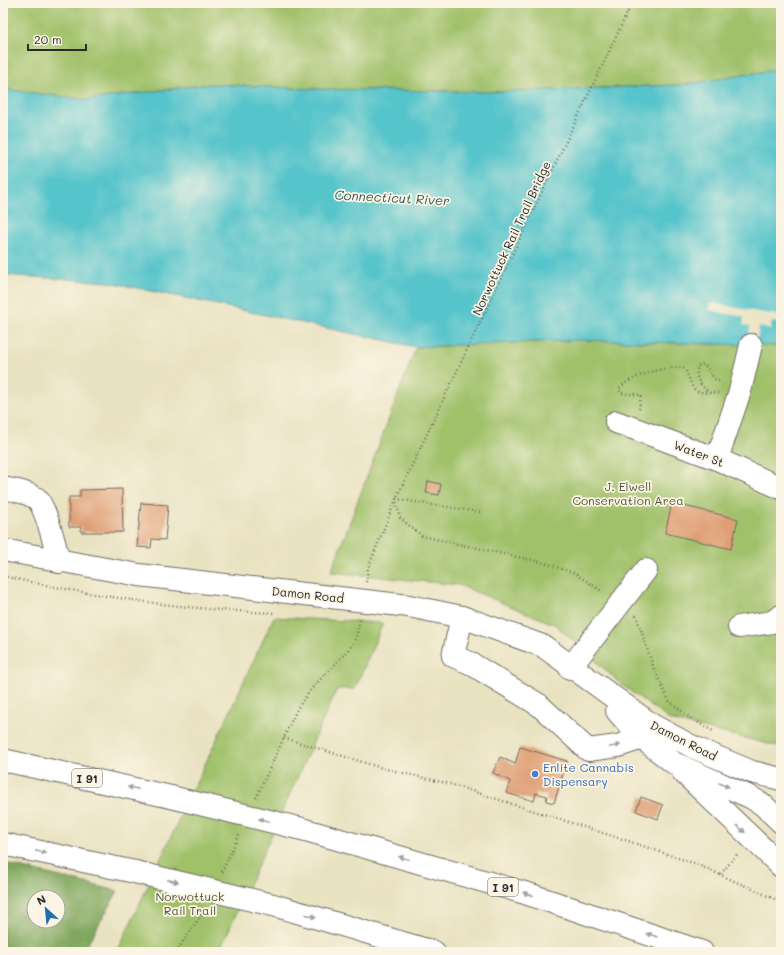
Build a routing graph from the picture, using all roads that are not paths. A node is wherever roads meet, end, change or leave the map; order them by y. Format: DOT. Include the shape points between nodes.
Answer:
graph roads {
  1 [pos="751,345"];
  2 [pos="616,422"];
  3 [pos="717,459"];
  4 [pos="3,488"];
  5 [pos="781,488"];
  6 [pos="3,550"];
  7 [pos="60,562"];
  8 [pos="646,570"];
  9 [pos="462,617"];
  10 [pos="776,619"];
  11 [pos="739,627"];
  12 [pos="570,668"];
  13 [pos="595,686"];
  14 [pos="642,738"];
  15 [pos="3,760"];
  16 [pos="674,763"];
  17 [pos="781,779"];
  18 [pos="781,822"];
  19 [pos="3,844"];
  20 [pos="781,866"];
  21 [pos="434,952"];
  22 [pos="702,952"];
  1 -- 3 [label="main road" via="739,394"];
  2 -- 3 [label="main road, Water St"];
  3 -- 5 [label="main road, Water St"];
  4 -- 7 [label="main road" via="19,491 37,499 46,517"];
  6 -- 7 [label="main road, Damon Road"];
  7 -- 9 [label="main road, Damon Road" via="171,580 409,606"];
  8 -- 12 [label="main road"];
  9 -- 12 [label="main road, Damon Road" via="543,646"];
  9 -- 14 [label="main road, one-way" via="453,656 470,663 539,705 588,750 618,746"];
  10 -- 11 [label="main road"];
  12 -- 13 [label="main road, Damon Road"];
  13 -- 14 [label="main road, Damon Road"];
  13 -- 17 [label="main road, Damon Road" via="652,725 692,747 752,772"];
  14 -- 16 [label="main road, Damon Road"];
  22 -- 15 [label="main road, I 91, one-way, bridge" via="525,893 302,829"];
  16 -- 18 [label="main road, Damon Road, one-way" via="750,797 762,804"];
  16 -- 20 [label="main road, Damon Road, one-way"];
  19 -- 21 [label="main road, one-way, bridge" via="273,905"];
}
